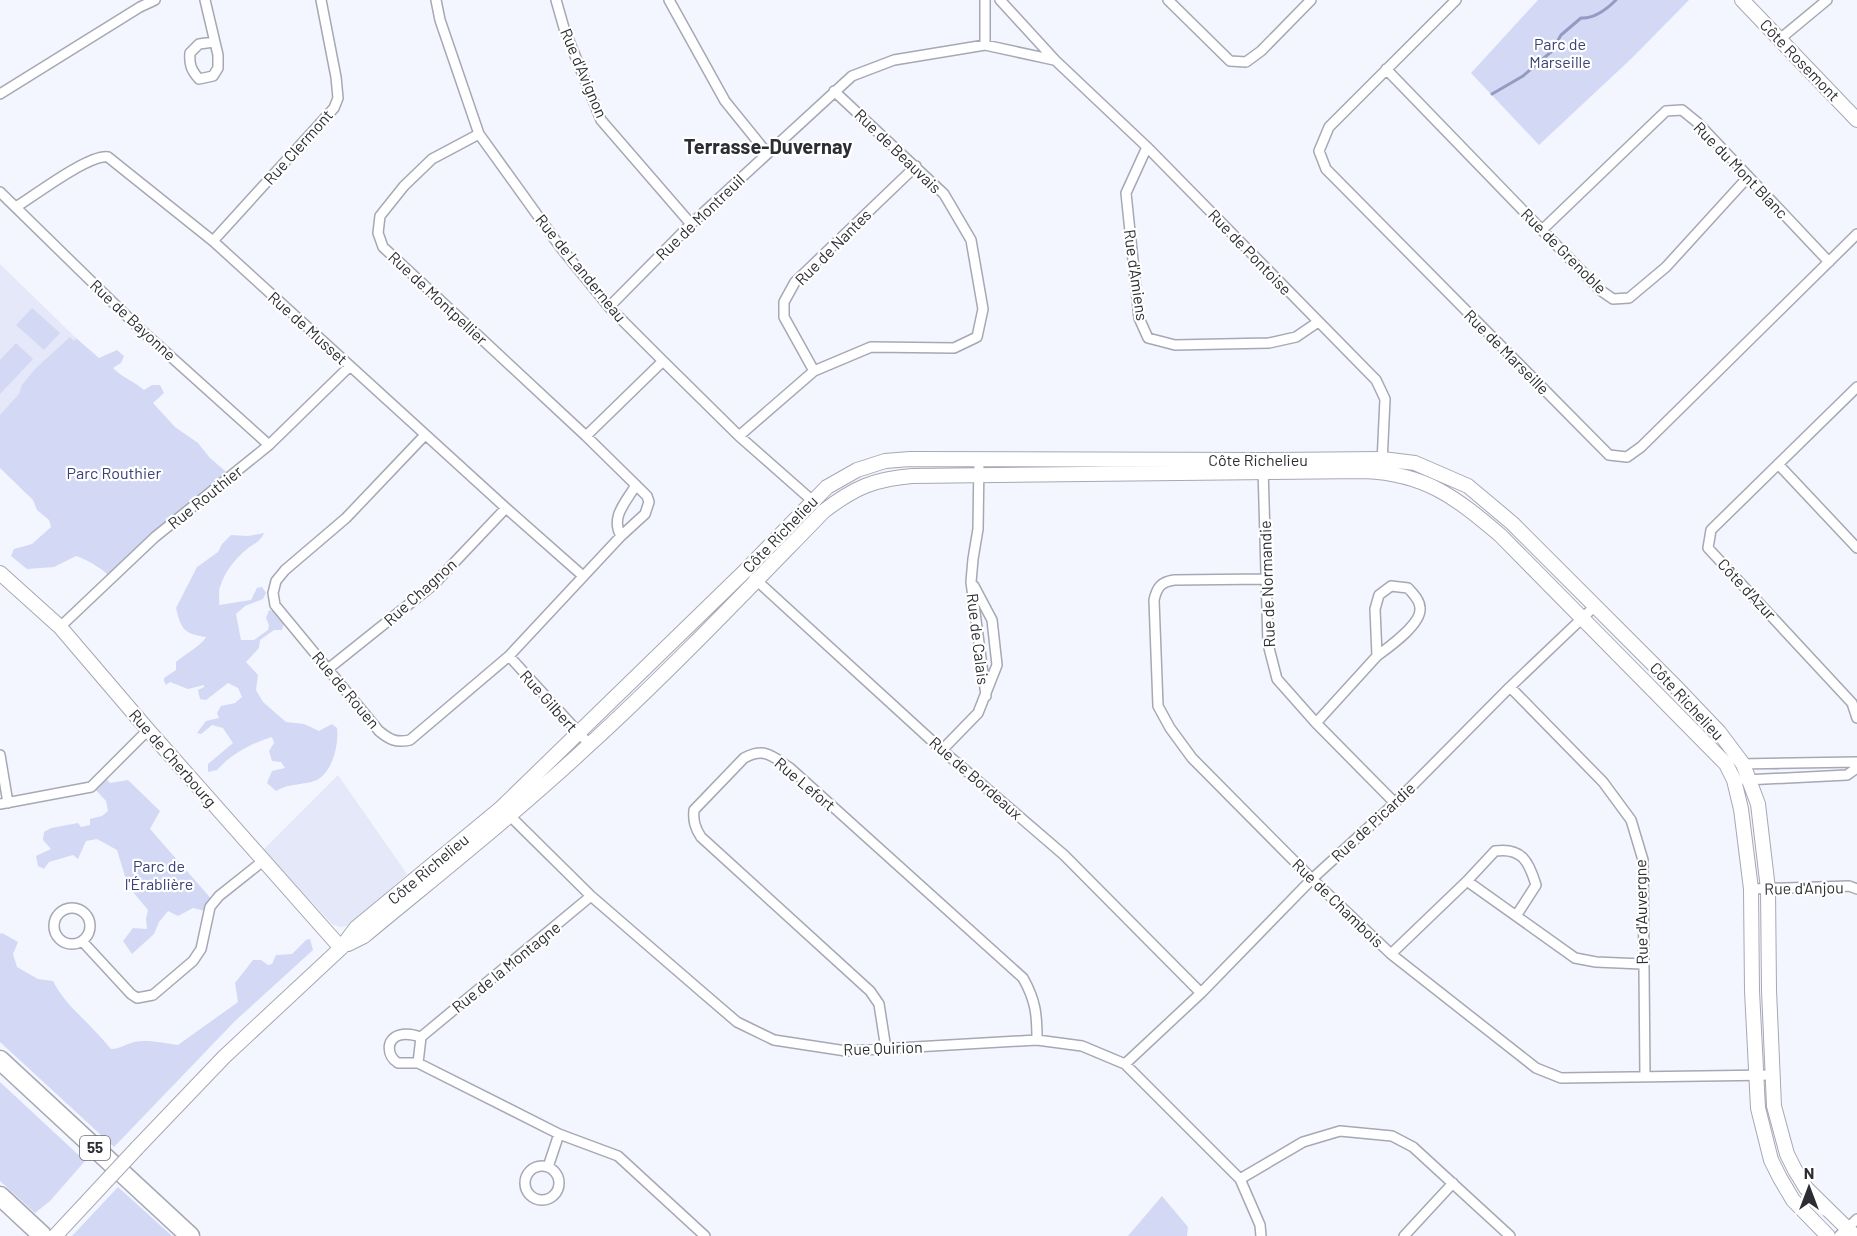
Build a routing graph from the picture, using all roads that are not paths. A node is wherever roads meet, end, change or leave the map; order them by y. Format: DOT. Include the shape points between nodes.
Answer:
graph roads {
  1 [pos="155,0"];
  2 [pos="206,0"];
  3 [pos="321,0"];
  4 [pos="436,0"];
  5 [pos="556,0"];
  6 [pos="669,0"];
  7 [pos="985,0"];
  8 [pos="1000,0"];
  9 [pos="1168,0"];
  10 [pos="1311,0"];
  11 [pos="1456,0"];
  12 [pos="1742,0"];
  13 [pos="1827,0"];
  14 [pos="1780,39"];
  15 [pos="214,42"];
  16 [pos="985,45"];
  17 [pos="1055,60"];
  18 [pos="1386,69"];
  19 [pos="834,91"];
  20 [pos="0,94"];
  21 [pos="1857,120"];
  22 [pos="479,134"];
  23 [pos="1147,147"];
  24 [pos="767,153"];
  25 [pos="916,166"];
  26 [pos="1748,177"];
  27 [pos="0,192"];
  28 [pos="16,207"];
  29 [pos="691,224"];
  30 [pos="1542,230"];
  31 [pos="1857,234"];
  32 [pos="213,241"];
  33 [pos="1829,262"];
  34 [pos="609,307"];
  35 [pos="1318,322"];
  36 [pos="663,362"];
  37 [pos="350,366"];
  38 [pos="814,371"];
  39 [pos="1857,387"];
  40 [pos="425,435"];
  41 [pos="586,436"];
  42 [pos="739,436"];
  43 [pos="269,445"];
  44 [pos="979,460"];
  45 [pos="1778,464"];
  46 [pos="1382,465"];
  47 [pos="1263,466"];
  48 [pos="978,476"];
  49 [pos="636,485"];
  50 [pos="812,500"];
  51 [pos="506,508"];
  52 [pos="824,511"];
  53 [pos="621,536"];
  54 [pos="1856,545"];
  55 [pos="746,570"];
  56 [pos="0,573"];
  57 [pos="583,576"];
  58 [pos="1265,579"];
  59 [pos="757,580"];
  60 [pos="971,582"];
  61 [pos="1595,606"];
  62 [pos="1583,618"];
  63 [pos="60,627"];
  64 [pos="509,656"];
  65 [pos="1377,656"];
  66 [pos="328,669"];
  67 [pos="1510,687"];
  68 [pos="986,696"];
  69 [pos="1857,718"];
  70 [pos="1316,723"];
  71 [pos="148,730"];
  72 [pos="577,733"];
  73 [pos="590,745"];
  74 [pos="942,750"];
  75 [pos="0,755"];
  76 [pos="1857,762"];
  77 [pos="1726,764"];
  78 [pos="1743,764"];
  79 [pos="1857,768"];
  80 [pos="1750,779"];
  81 [pos="1734,780"];
  82 [pos="4,803"];
  83 [pos="1395,803"];
  84 [pos="505,812"];
  85 [pos="263,861"];
  86 [pos="1312,879"];
  87 [pos="1467,882"];
  88 [pos="1751,889"];
  89 [pos="1768,889"];
  90 [pos="1857,889"];
  91 [pos="591,896"];
  92 [pos="1516,916"];
  93 [pos="82,942"];
  94 [pos="341,948"];
  95 [pos="1391,954"];
  96 [pos="1642,964"];
  97 [pos="1201,993"];
  98 [pos="421,1037"];
  99 [pos="1037,1040"];
  100 [pos="886,1049"];
  101 [pos="0,1060"];
  102 [pos="418,1063"];
  103 [pos="1125,1064"];
  104 [pos="1756,1074"];
  105 [pos="1773,1075"];
  106 [pos="1645,1077"];
  107 [pos="559,1134"];
  108 [pos="548,1167"];
  109 [pos="1240,1179"];
  110 [pos="1452,1183"];
  111 [pos="0,1196"];
  112 [pos="1850,1230"];
  113 [pos="43,1236"];
  114 [pos="55,1236"];
  115 [pos="190,1236"];
  116 [pos="705,1236"];
  117 [pos="1261,1236"];
  118 [pos="1404,1236"];
  119 [pos="1510,1236"];
  120 [pos="1828,1236"];
  1 -- 20 [label="street"];
  2 -- 15 [label="street"];
  3 -- 32 [label="street, Rue Clermont" via="336,77 338,98 334,108"];
  4 -- 22 [label="street, Rue de Landerneau"];
  5 -- 29 [label="street, Rue d'Avignon" via="601,120"];
  6 -- 24 [label="street" via="725,101"];
  7 -- 16 [label="street"];
  8 -- 17 [label="street, Rue de Pontoise"];
  9 -- 10 [label="street" via="1230,61 1246,62"];
  11 -- 18 [label="street, Rue de Marseille"];
  12 -- 14 [label="street, Côte Rosemont"];
  13 -- 14 [label="street"];
  14 -- 21 [label="street, Côte Rosemont"];
  16 -- 17 [label="street"];
  16 -- 19 [label="street, Rue de Montreuil" via="894,60 852,76"];
  17 -- 23 [label="street, Rue de Pontoise"];
  18 -- 30 [label="street, Rue de Grenoble"];
  18 -- 33 [label="street, Rue de Marseille" via="1329,127 1319,151 1326,169 1609,455 1627,457 1641,447"];
  19 -- 24 [label="street, Rue de Montreuil"];
  19 -- 25 [label="street, Rue de Beauvais"];
  22 -- 34 [label="street, Rue de Landerneau"];
  22 -- 41 [label="street, Rue de Montpellier" via="432,159 404,186 380,216 378,233 383,247"];
  23 -- 35 [label="street, Rue de Pontoise"];
  23 -- 35 [label="street, Rue d'Amiens" via="1126,193 1139,318 1148,338 1175,345 1269,343 1296,337"];
  24 -- 29 [label="street, Rue de Montreuil"];
  25 -- 38 [label="street, Rue de Nantes" via="795,282 784,302 784,317"];
  25 -- 38 [label="street, Rue de Beauvais" via="944,194 971,240 982,309 977,337 954,348 871,347"];
  26 -- 30 [label="street, Rue du Mont Blanc" via="1682,110 1666,111"];
  26 -- 30 [label="street, Rue de Grenoble" via="1666,267 1629,298 1612,298 1600,290"];
  26 -- 33 [label="street, Rue du Mont Blanc"];
  27 -- 28 [label="street, Rue de Bayonne"];
  28 -- 32 [label="street, Rue de Musset" via="86,163 108,157"];
  28 -- 43 [label="street, Rue de Bayonne" via="140,328"];
  29 -- 34 [label="street, Rue de Montreuil"];
  31 -- 33 [label="street, Rue de Marseille"];
  32 -- 37 [label="street, Rue de Musset"];
  34 -- 36 [label="street, Rue de Landerneau"];
  35 -- 46 [label="street, Rue de Pontoise" via="1376,380 1385,399"];
  36 -- 41 [label="street"];
  36 -- 42 [label="street, Rue de Landerneau"];
  37 -- 40 [label="street, Rue de Musset"];
  37 -- 43 [label="street, Rue Routhier"];
  38 -- 42 [label="street, Rue de Beauvais"];
  39 -- 45 [label="street, Côte d'Azur"];
  40 -- 51 [label="street, Rue de Musset"];
  40 -- 66 [label="street, Rue de Rouen" via="346,518 276,581 275,605"];
  41 -- 49 [label="street, Rue de Montpellier"];
  42 -- 50 [label="street, Rue de Landerneau"];
  43 -- 63 [label="street, Rue Routhier" via="155,537"];
  44 -- 47 [label="street, Côte Richelieu"];
  44 -- 48 [label="street, Rue de Calais"];
  44 -- 50 [label="street, Côte Richelieu" via="885,461 857,470"];
  45 -- 54 [label="street"];
  45 -- 69 [label="street, Côte d'Azur" via="1711,530 1708,548 1852,703"];
  46 -- 47 [label="street, Côte Richelieu"];
  46 -- 61 [label="street, Côte Richelieu" via="1414,463 1468,486 1512,523"];
  46 -- 62 [label="street, Côte Richelieu" via="1459,501 1500,535"];
  47 -- 48 [label="street, Côte Richelieu"];
  47 -- 58 [label="street, Rue de Normandie"];
  48 -- 52 [label="street, Côte Richelieu" via="888,478 846,494"];
  48 -- 60 [label="street, Rue de Calais" via="978,529"];
  49 -- 53 [label="street" via="616,520"];
  49 -- 53 [label="street, Rue de Rouen" via="647,496 648,508"];
  50 -- 52 [label="street, Rue de Landerneau"];
  50 -- 55 [label="street, Côte Richelieu"];
  51 -- 57 [label="street, Rue de Musset"];
  51 -- 66 [label="street, Rue Chagnon" via="433,585"];
  52 -- 59 [label="street, Côte Richelieu"];
  53 -- 57 [label="street, Rue de Rouen"];
  55 -- 59 [label="street, Rue de Bordeaux"];
  55 -- 72 [label="street, Côte Richelieu"];
  56 -- 63 [label="street, Rue de Cherbourg"];
  57 -- 64 [label="street, Rue de Rouen"];
  58 -- 70 [label="street, Rue de Normandie" via="1268,644 1277,679"];
  58 -- 86 [label="street, Rue de Chambois" via="1174,580 1156,589 1158,706 1192,758"];
  59 -- 73 [label="street, Côte Richelieu"];
  59 -- 74 [label="street, Rue de Bordeaux"];
  60 -- 68 [label="street, Rue de Calais"];
  60 -- 68 [label="street, Rue de Calais" via="992,620 997,665"];
  61 -- 62 [label="street, Rue de Picardie"];
  61 -- 78 [label="street, Côte Richelieu" via="1719,732"];
  62 -- 67 [label="street, Rue de Picardie"];
  62 -- 77 [label="street, Côte Richelieu"];
  63 -- 71 [label="street, Rue de Cherbourg"];
  64 -- 66 [label="street, Rue de Rouen" via="410,740 400,742 379,731"];
  64 -- 72 [label="street, Rue Gilbert"];
  65 -- 65 [label="street" via="1417,620 1421,610 1408,588 1391,586 1379,595"];
  65 -- 70 [label="street"];
  67 -- 83 [label="street, Rue de Picardie"];
  67 -- 96 [label="street, Rue d'Auvergne" via="1603,782 1631,820 1643,860"];
  68 -- 74 [label="street, Rue de Calais" via="978,713"];
  70 -- 83 [label="street, Rue de Normandie"];
  71 -- 82 [label="street" via="91,787"];
  71 -- 85 [label="street, Rue de Cherbourg"];
  72 -- 73 [label="street, Rue Gilbert"];
  72 -- 84 [label="street, Côte Richelieu"];
  73 -- 84 [label="street, Côte Richelieu"];
  74 -- 97 [label="street, Rue de Bordeaux" via="1064,855"];
  75 -- 82 [label="street"];
  76 -- 78 [label="street"];
  77 -- 78 [label="street"];
  77 -- 81 [label="street, Côte Richelieu"];
  78 -- 80 [label="street, Côte Richelieu"];
  79 -- 80 [label="street" via="1847,775"];
  80 -- 81 [label="street"];
  80 -- 89 [label="street, Côte Richelieu" via="1758,804"];
  81 -- 88 [label="street, Côte Richelieu"];
  83 -- 86 [label="street, Rue de Picardie"];
  84 -- 91 [label="street, Rue Quirion"];
  84 -- 94 [label="street, Côte Richelieu" via="364,936"];
  85 -- 93 [label="street" via="219,896 210,907 201,949 192,962 153,995 137,998 131,994"];
  85 -- 94 [label="street, Rue de Cherbourg"];
  86 -- 95 [label="street, Rue de Chambois"];
  86 -- 97 [label="street, Rue de Picardie"];
  87 -- 92 [label="street"];
  87 -- 92 [label="street" via="1495,851 1513,851 1530,867 1536,885"];
  87 -- 95 [label="street"];
  88 -- 89 [label="street, Rue d'Anjou"];
  88 -- 104 [label="street, Côte Richelieu"];
  89 -- 90 [label="street, Rue d'Anjou"];
  89 -- 105 [label="street, Côte Richelieu"];
  91 -- 98 [label="street, Rue de la Montagne"];
  91 -- 100 [label="street, Rue Quirion" via="737,1022 774,1040 846,1051"];
  92 -- 96 [label="street" via="1575,958"];
  93 -- 93 [label="street" via="91,927 88,916 73,907 62,910 54,920 55,933 63,942"];
  94 -- 114 [label="street, Côte Richelieu, bridge" via="229,1052"];
  95 -- 106 [label="street, Rue de Chambois" via="1536,1068 1561,1078"];
  96 -- 106 [label="street, Rue d'Auvergne"];
  97 -- 103 [label="street, Rue de Picardie"];
  98 -- 102 [label="street"];
  98 -- 102 [label="street" via="398,1036 389,1047 390,1056 398,1063"];
  99 -- 100 [label="street, Rue Quirion"];
  99 -- 100 [label="street, Rue Lefort" via="1036,1011 1023,978 790,768 766,752 753,753 694,810 696,829 870,991 879,1004"];
  99 -- 103 [label="street, Rue Quirion" via="1082,1046"];
  101 -- 115 [label="highway, 55"];
  102 -- 107 [label="street"];
  103 -- 109 [label="street, Rue Quirion"];
  104 -- 105 [label="street, Rue de Chambois"];
  104 -- 106 [label="street, Rue de Chambois"];
  104 -- 120 [label="street, Côte Richelieu" via="1758,1108 1771,1160 1793,1200"];
  105 -- 112 [label="street, Côte Richelieu" via="1774,1106 1787,1154 1806,1188"];
  107 -- 108 [label="street"];
  107 -- 116 [label="street" via="618,1156"];
  109 -- 110 [label="street" via="1303,1142 1340,1131 1392,1136 1413,1147"];
  109 -- 117 [label="street, Rue Quirion"];
  110 -- 118 [label="street"];
  110 -- 119 [label="street"];
  111 -- 113 [label="highway"];
}
